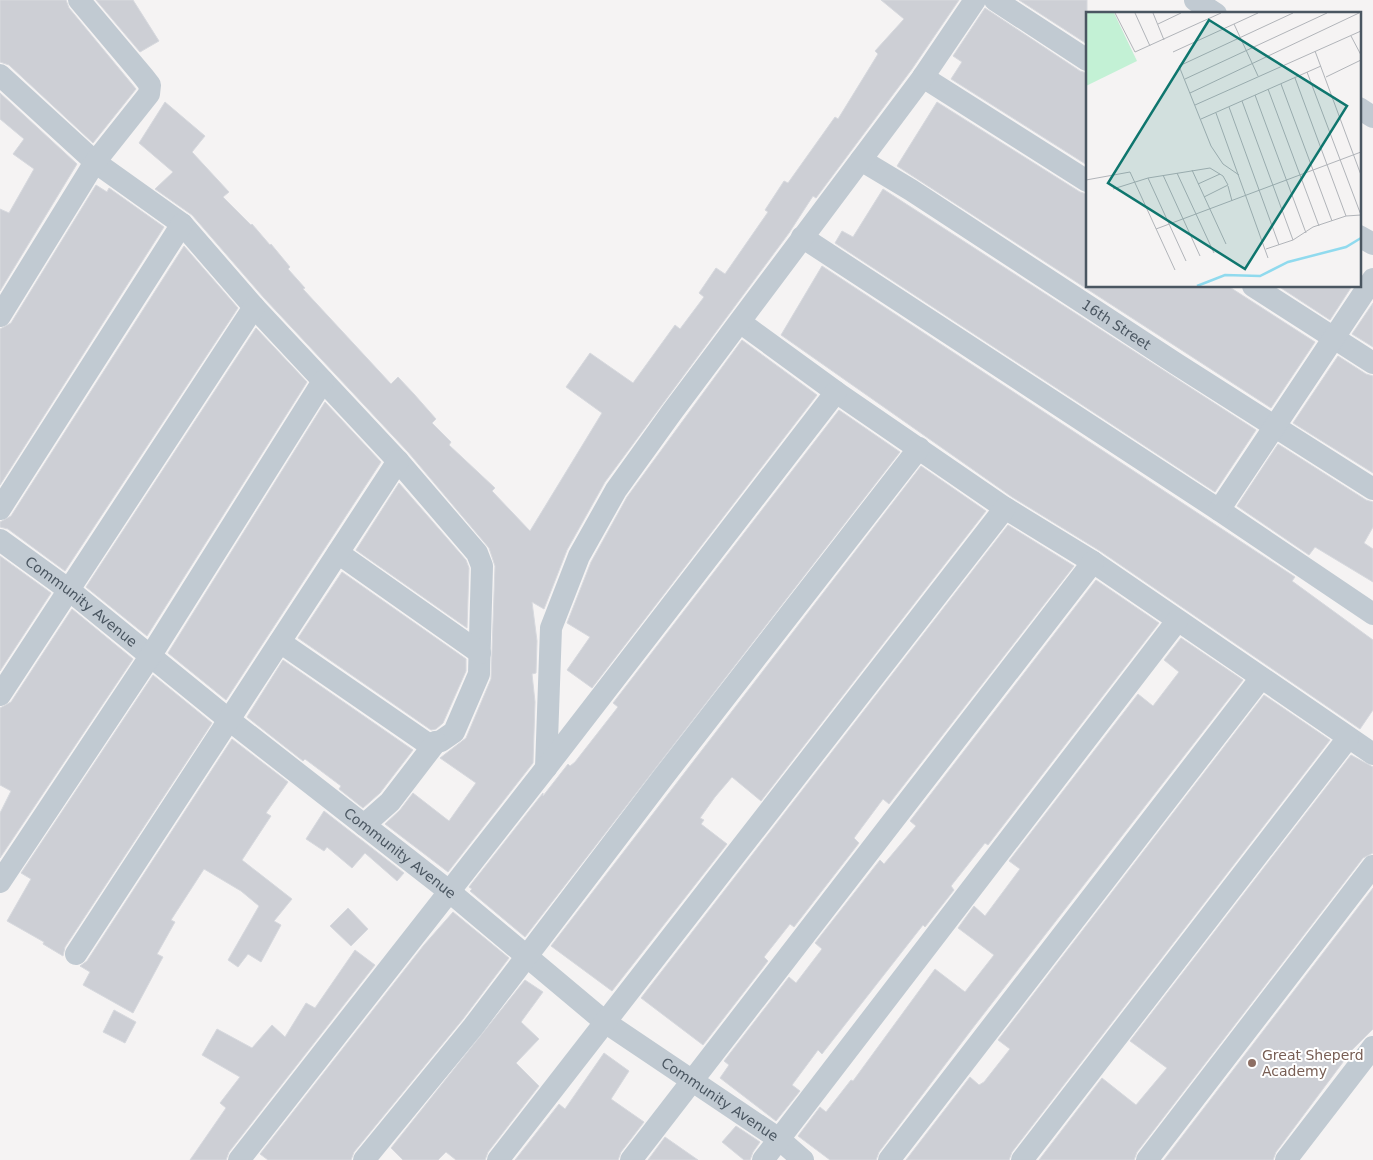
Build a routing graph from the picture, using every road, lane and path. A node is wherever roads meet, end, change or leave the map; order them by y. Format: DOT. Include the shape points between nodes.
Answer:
graph roads {
  1 [pos="79,0"];
  2 [pos="975,0"];
  3 [pos="995,0"];
  4 [pos="1194,0"];
  5 [pos="1213,12"];
  6 [pos="1086,59"];
  7 [pos="0,75"];
  8 [pos="923,78"];
  9 [pos="1360,109"];
  10 [pos="1373,117"];
  11 [pos="861,160"];
  12 [pos="96,162"];
  13 [pos="1086,180"];
  14 [pos="182,224"];
  15 [pos="802,237"];
  16 [pos="1360,237"];
  17 [pos="1373,244"];
  18 [pos="1373,279"];
  19 [pos="1256,288"];
  20 [pos="254,307"];
  21 [pos="0,316"];
  22 [pos="740,322"];
  23 [pos="1335,338"];
  24 [pos="1373,363"];
  25 [pos="323,381"];
  26 [pos="836,392"];
  27 [pos="1276,426"];
  28 [pos="919,448"];
  29 [pos="398,461"];
  30 [pos="1373,488"];
  31 [pos="1004,508"];
  32 [pos="0,509"];
  33 [pos="1219,510"];
  34 [pos="0,540"];
  35 [pos="338,553"];
  36 [pos="1092,562"];
  37 [pos="69,590"];
  38 [pos="1373,614"];
  39 [pos="1177,621"];
  40 [pos="280,642"];
  41 [pos="480,653"];
  42 [pos="152,655"];
  43 [pos="1261,678"];
  44 [pos="0,694"];
  45 [pos="228,719"];
  46 [pos="1348,738"];
  47 [pos="436,742"];
  48 [pos="1373,754"];
  49 [pos="546,768"];
  50 [pos="364,825"];
  51 [pos="1373,866"];
  52 [pos="0,882"];
  53 [pos="450,892"];
  54 [pos="76,954"];
  55 [pos="527,956"];
  56 [pos="605,1022"];
  57 [pos="1373,1047"];
  58 [pos="692,1080"];
  59 [pos="779,1139"];
  60 [pos="239,1160"];
  61 [pos="364,1160"];
  62 [pos="498,1160"];
  63 [pos="631,1160"];
  64 [pos="763,1160"];
  65 [pos="803,1160"];
  66 [pos="888,1160"];
  67 [pos="1022,1160"];
  68 [pos="1147,1160"];
  69 [pos="1286,1160"];
  1 -- 12 [label="street" via="116,40 150,85 149,94"];
  2 -- 8 [label="street"];
  3 -- 6 [label="street"];
  4 -- 5 [label="street"];
  7 -- 12 [label="street"];
  8 -- 11 [label="street"];
  8 -- 13 [label="street"];
  9 -- 10 [label="street"];
  11 -- 15 [label="street"];
  11 -- 27 [label="street, 16th Street"];
  12 -- 14 [label="street"];
  12 -- 21 [label="street"];
  14 -- 20 [label="street"];
  14 -- 32 [label="street"];
  15 -- 22 [label="street"];
  15 -- 33 [label="street"];
  16 -- 17 [label="street"];
  18 -- 23 [label="street"];
  19 -- 23 [label="street"];
  20 -- 25 [label="street"];
  20 -- 37 [label="street"];
  22 -- 26 [label="street"];
  22 -- 49 [label="street" via="616,490 579,556 551,628"];
  23 -- 24 [label="street"];
  23 -- 27 [label="street"];
  25 -- 29 [label="street"];
  25 -- 42 [label="street"];
  26 -- 28 [label="street"];
  26 -- 49 [label="street"];
  27 -- 30 [label="street, 16th Street"];
  27 -- 33 [label="street"];
  28 -- 31 [label="street"];
  28 -- 55 [label="street"];
  29 -- 35 [label="street"];
  29 -- 41 [label="street" via="477,553 482,566"];
  31 -- 36 [label="street"];
  31 -- 56 [label="street"];
  33 -- 38 [label="street"];
  34 -- 37 [label="street, Community Avenue"];
  35 -- 40 [label="street"];
  35 -- 41 [label="street"];
  36 -- 39 [label="street"];
  36 -- 58 [label="street"];
  37 -- 42 [label="street, Community Avenue"];
  37 -- 44 [label="street"];
  39 -- 43 [label="street"];
  39 -- 59 [label="street"];
  40 -- 45 [label="street"];
  40 -- 47 [label="street" via="428,744"];
  41 -- 47 [label="street" via="479,674 465,710 454,732"];
  42 -- 45 [label="street, Community Avenue"];
  42 -- 52 [label="street"];
  43 -- 46 [label="street"];
  43 -- 66 [label="street"];
  45 -- 50 [label="street, Community Avenue"];
  45 -- 54 [label="street"];
  46 -- 48 [label="street"];
  46 -- 67 [label="street"];
  47 -- 50 [label="street" via="390,802"];
  49 -- 53 [label="street"];
  50 -- 53 [label="street, Community Avenue"];
  51 -- 68 [label="street"];
  53 -- 55 [label="street, Community Avenue"];
  53 -- 60 [label="street"];
  55 -- 56 [label="street, Community Avenue"];
  55 -- 61 [label="street"];
  56 -- 58 [label="street, Community Avenue"];
  56 -- 62 [label="street"];
  57 -- 69 [label="street"];
  58 -- 59 [label="street, Community Avenue"];
  58 -- 63 [label="street"];
  59 -- 64 [label="street"];
  59 -- 65 [label="street, Community Avenue"];
}
